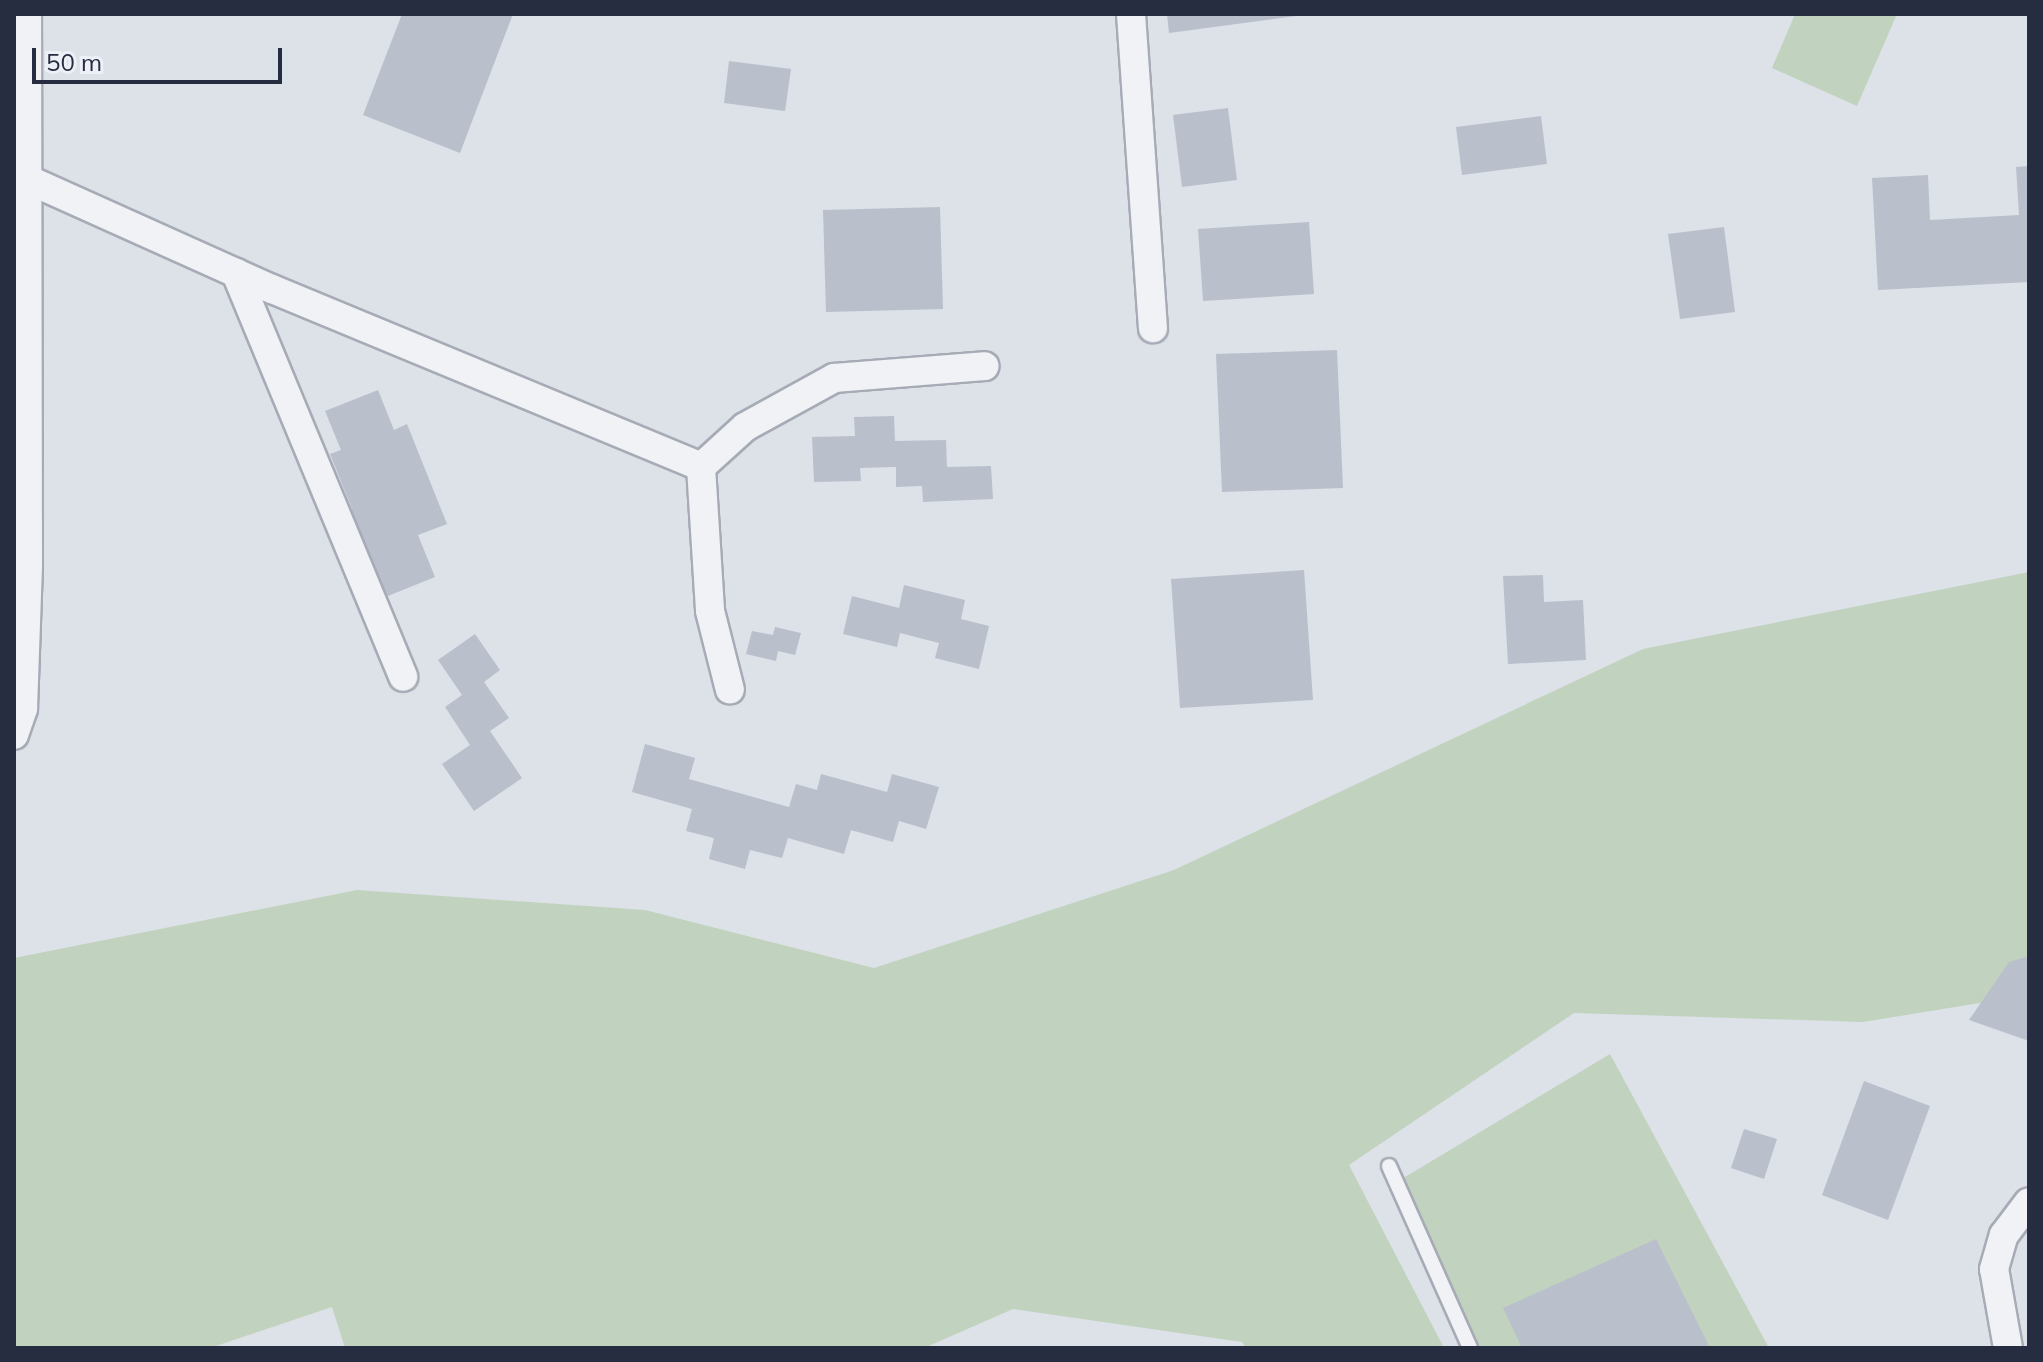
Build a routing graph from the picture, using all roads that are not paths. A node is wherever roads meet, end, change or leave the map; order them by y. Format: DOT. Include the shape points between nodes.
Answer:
graph roads {
  1 [pos="27,14"];
  2 [pos="1131,14"];
  3 [pos="29,180"];
  4 [pos="236,273"];
  5 [pos="1153,328"];
  6 [pos="985,366"];
  7 [pos="701,467"];
  8 [pos="403,677"];
  9 [pos="730,690"];
  10 [pos="14,735"];
  11 [pos="1389,1166"];
  12 [pos="2029,1202"];
  13 [pos="1470,1348"];
  14 [pos="2008,1348"];
  1 -- 3 [label="street"];
  2 -- 5 [label="street"];
  3 -- 4 [label="street"];
  3 -- 10 [label="street" via="28,564 23,709"];
  4 -- 7 [label="street"];
  4 -- 8 [label="street"];
  6 -- 7 [label="street" via="834,378 745,427"];
  7 -- 9 [label="street" via="710,611"];
  11 -- 13 [label="lane"];
  12 -- 14 [label="street" via="2004,1235 1994,1269"];
}
